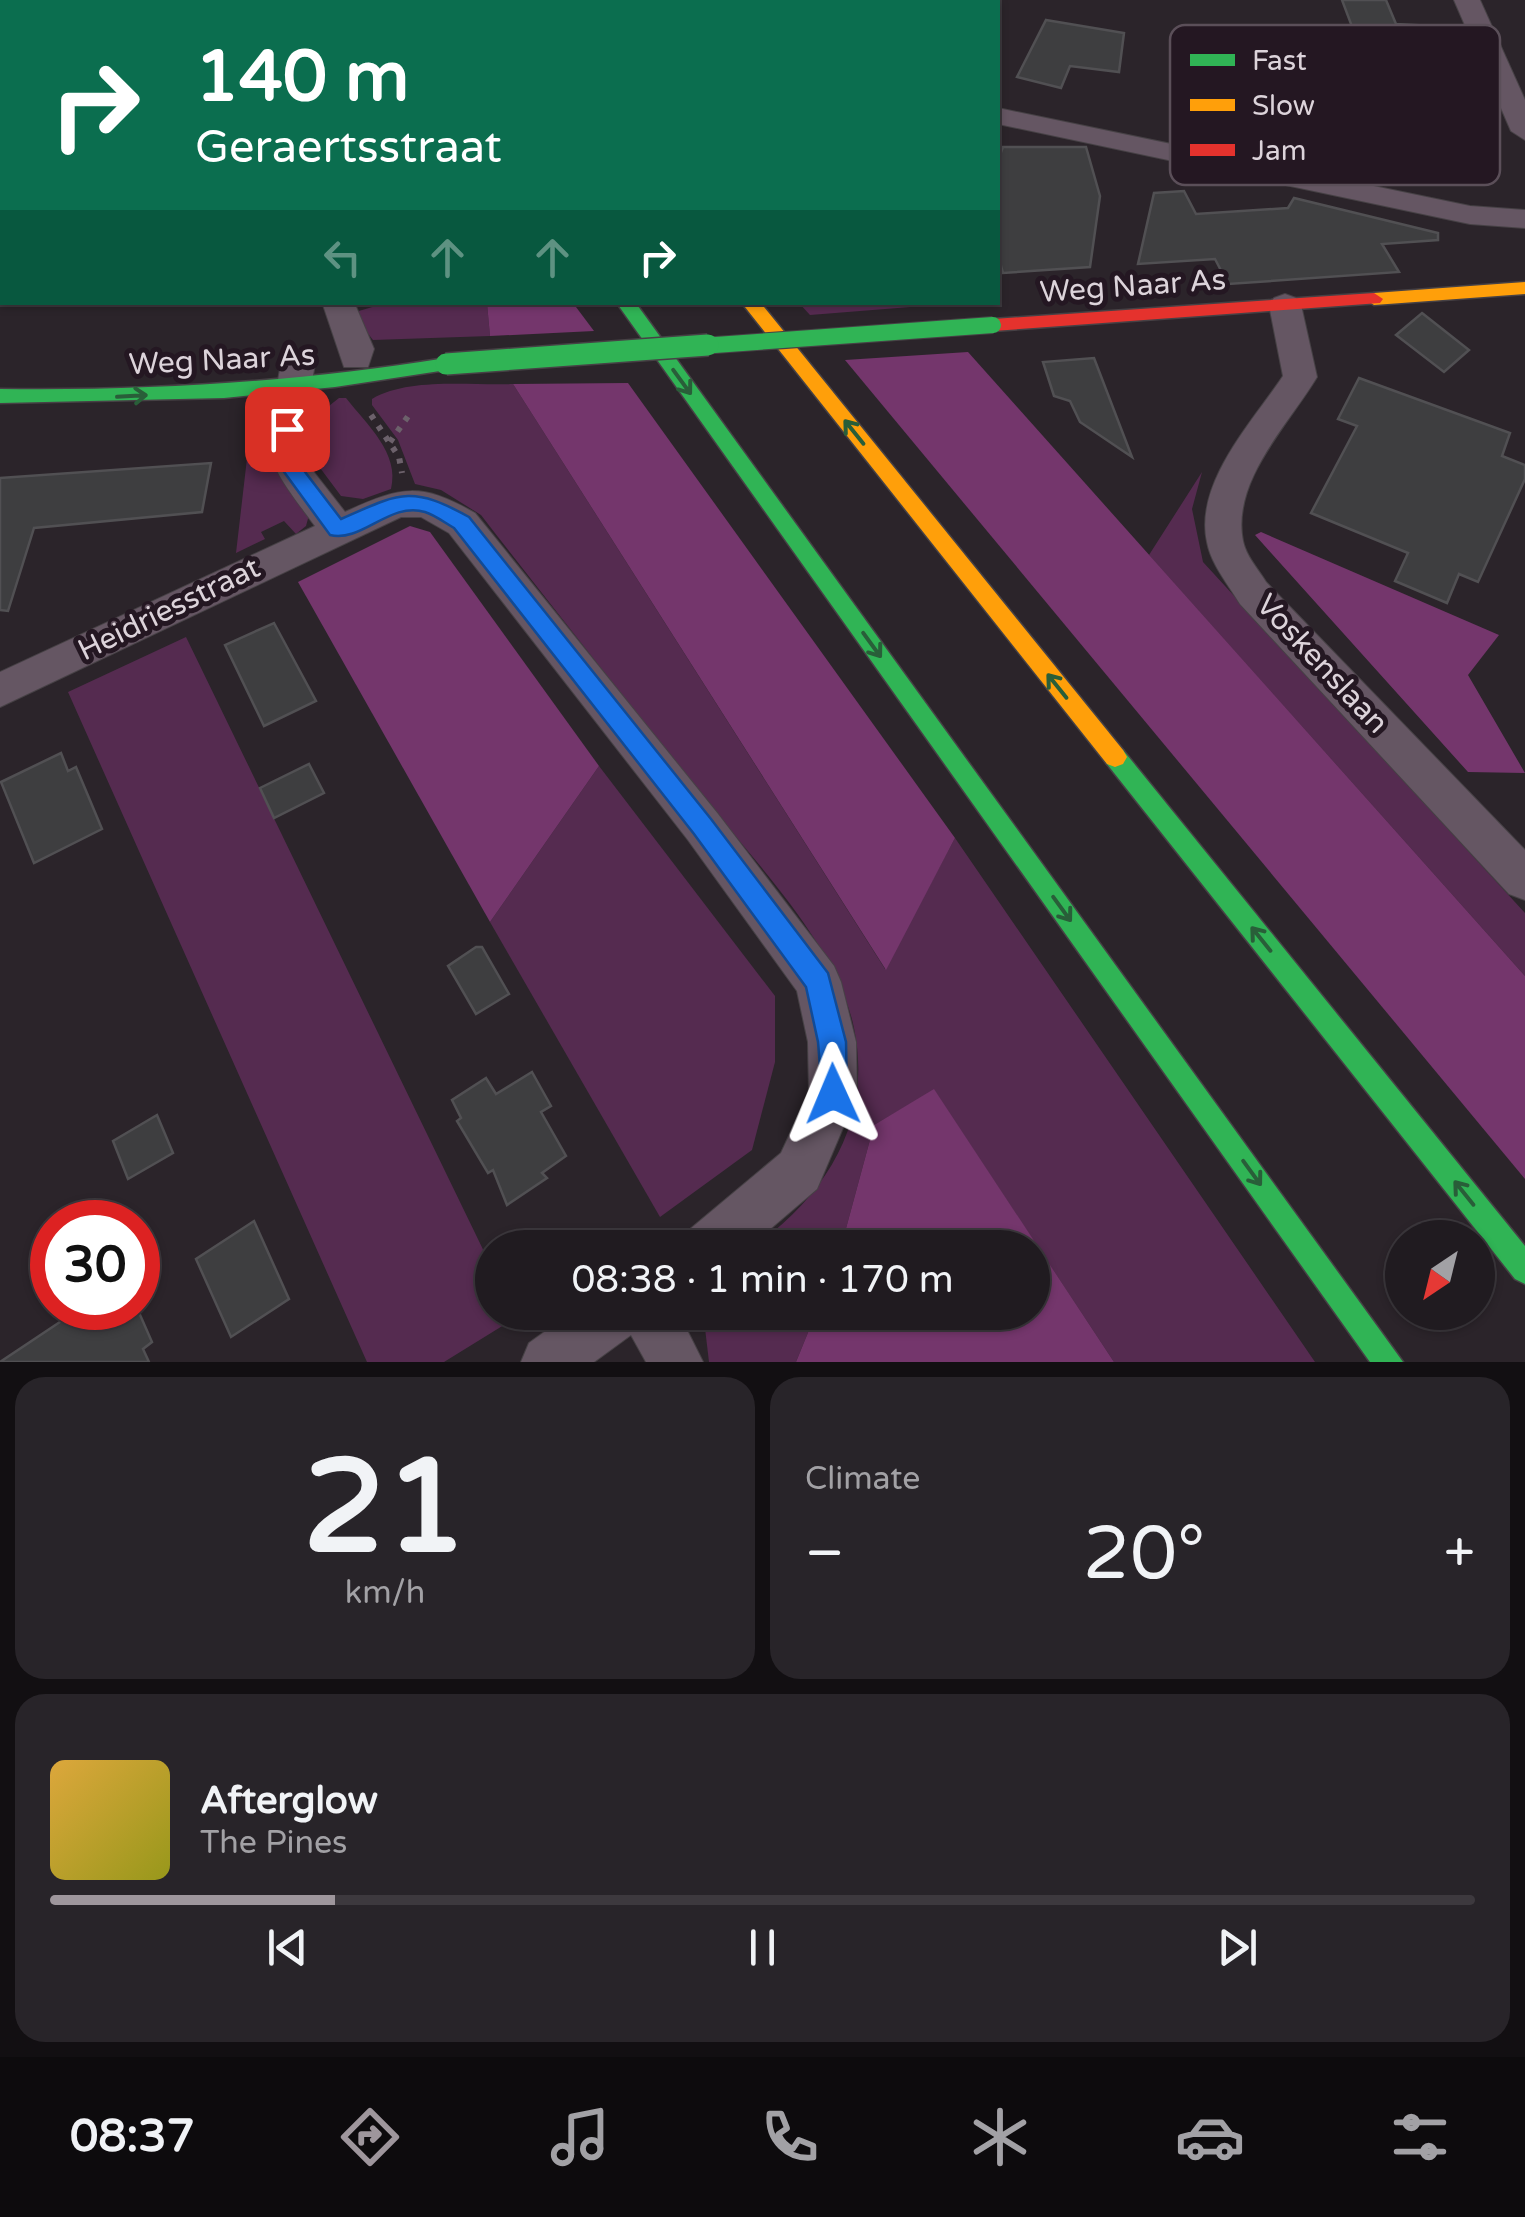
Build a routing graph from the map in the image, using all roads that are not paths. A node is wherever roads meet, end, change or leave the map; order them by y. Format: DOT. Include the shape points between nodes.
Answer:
graph roads {
  1 [pos="1466,0"];
  2 [pos="1477,25"];
  3 [pos="1500,76"];
  4 [pos="1000,116"];
  5 [pos="1525,132"];
  6 [pos="1170,152"];
  7 [pos="1327,185"];
  8 [pos="1525,219"];
  9 [pos="1525,288"];
  10 [pos="627,305"];
  11 [pos="752,305"];
  12 [pos="1284,305"];
  13 [pos="338,306"];
  14 [pos="356,359"];
  15 [pos="446,364"];
  16 [pos="296,375"];
  17 [pos="0,394"];
  18 [pos="338,529"];
  19 [pos="0,690"];
  20 [pos="1525,880"];
  21 [pos="728,1230"];
  22 [pos="1525,1269"];
  23 [pos="593,1330"];
  24 [pos="658,1330"];
  25 [pos="548,1362"];
  26 [pos="676,1362"];
  27 [pos="1388,1362"];
  1 -- 2 [label="street"];
  3 -- 5 [label="street"];
  4 -- 6 [label="street"];
  7 -- 8 [label="street" via="1470,215"];
  9 -- 12 [label="main road, Weg Naar As"];
  10 -- 27 [label="main road, one-way"];
  22 -- 11 [label="main road, one-way"];
  12 -- 15 [label="main road, Weg Naar As, bridge"];
  12 -- 20 [label="street, Voskenslaan" via="1300,376 1240,471 1227,502 1224,541 1253,593"];
  13 -- 14 [label="street"];
  14 -- 15 [label="main road, Weg Naar As"];
  14 -- 16 [label="main road, Weg Naar As"];
  15 -- 16 [label="main road, Weg Naar As" via="354,382"];
  16 -- 17 [label="main road, Weg Naar As" via="92,378"];
  16 -- 18 [label="street" via="284,441 289,465"];
  18 -- 19 [label="street, Heidriesstraat"];
  18 -- 21 [label="street, Heidriesstraat" via="396,504 427,503 462,523 818,982 832,1042 833,1094 798,1171"];
  23 -- 25 [label="street"];
  24 -- 26 [label="street"];
}
